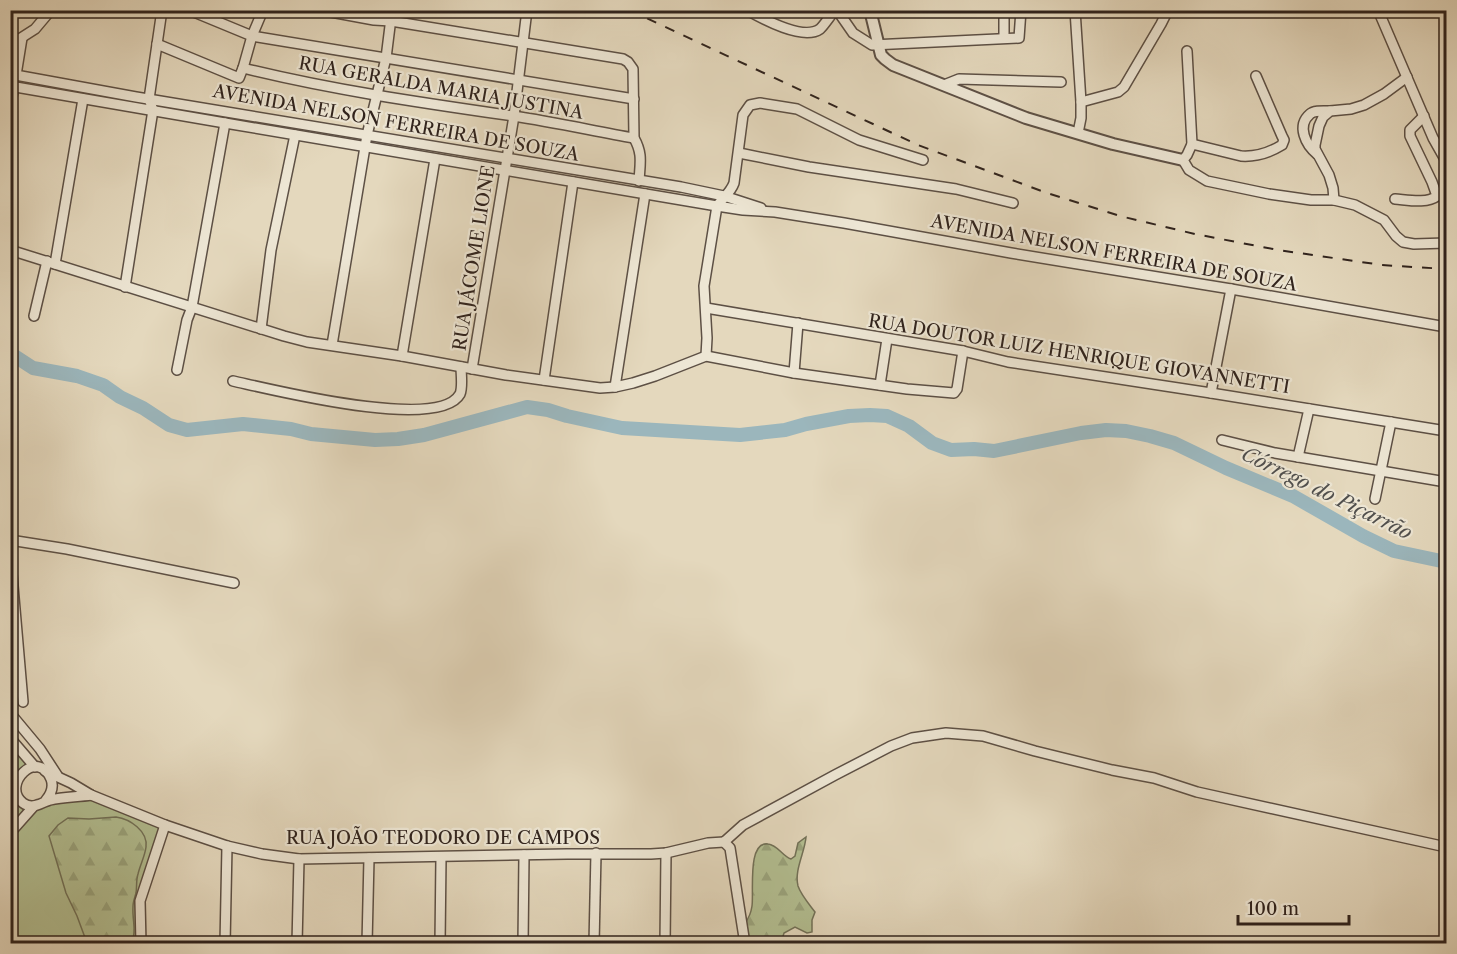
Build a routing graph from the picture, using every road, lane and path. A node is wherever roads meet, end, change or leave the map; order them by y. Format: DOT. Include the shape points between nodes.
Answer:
graph roads {
  1 [pos="51,10"];
  2 [pos="162,10"];
  3 [pos="189,10"];
  4 [pos="264,10"];
  5 [pos="320,10"];
  6 [pos="392,10"];
  7 [pos="526,10"];
  8 [pos="836,10"];
  9 [pos="870,10"];
  10 [pos="1021,10"];
  11 [pos="1075,10"];
  12 [pos="1166,10"];
  13 [pos="1378,10"];
  14 [pos="749,11"];
  15 [pos="1004,12"];
  16 [pos="391,21"];
  17 [pos="252,36"];
  18 [pos="22,38"];
  19 [pos="1004,38"];
  20 [pos="524,42"];
  21 [pos="157,44"];
  22 [pos="878,44"];
  23 [pos="10,45"];
  24 [pos="1187,51"];
  25 [pos="386,58"];
  26 [pos="14,59"];
  27 [pos="243,68"];
  28 [pos="13,75"];
  29 [pos="1256,76"];
  30 [pos="1407,77"];
  31 [pos="519,80"];
  32 [pos="1061,82"];
  33 [pos="944,85"];
  34 [pos="12,86"];
  35 [pos="377,95"];
  36 [pos="83,99"];
  37 [pos="149,99"];
  38 [pos="634,99"];
  39 [pos="1081,102"];
  40 [pos="10,106"];
  41 [pos="153,110"];
  42 [pos="1330,111"];
  43 [pos="1424,116"];
  44 [pos="514,117"];
  45 [pos="225,123"];
  46 [pos="1078,133"];
  47 [pos="295,135"];
  48 [pos="367,135"];
  49 [pos="634,138"];
  50 [pos="1192,144"];
  51 [pos="364,152"];
  52 [pos="738,153"];
  53 [pos="1317,154"];
  54 [pos="435,159"];
  55 [pos="507,159"];
  56 [pos="923,160"];
  57 [pos="1182,160"];
  58 [pos="1446,160"];
  59 [pos="505,170"];
  60 [pos="639,181"];
  61 [pos="573,182"];
  62 [pos="645,194"];
  63 [pos="724,196"];
  64 [pos="1395,199"];
  65 [pos="1334,200"];
  66 [pos="1013,203"];
  67 [pos="717,206"];
  68 [pos="775,212"];
  69 [pos="1446,243"];
  70 [pos="10,250"];
  71 [pos="51,262"];
  72 [pos="125,287"];
  73 [pos="1231,289"];
  74 [pos="192,307"];
  75 [pos="706,308"];
  76 [pos="34,316"];
  77 [pos="798,323"];
  78 [pos="1446,327"];
  79 [pos="261,329"];
  80 [pos="887,339"];
  81 [pos="332,345"];
  82 [pos="963,351"];
  83 [pos="402,356"];
  84 [pos="706,356"];
  85 [pos="461,367"];
  86 [pos="472,369"];
  87 [pos="177,370"];
  88 [pos="794,373"];
  89 [pos="544,380"];
  90 [pos="233,381"];
  91 [pos="880,385"];
  92 [pos="615,387"];
  93 [pos="1212,393"];
  94 [pos="1309,409"];
  95 [pos="1391,422"];
  96 [pos="1444,430"];
  97 [pos="1222,440"];
  98 [pos="1446,441"];
  99 [pos="1298,457"];
  100 [pos="1382,471"];
  101 [pos="1446,482"];
  102 [pos="1375,499"];
  103 [pos="10,540"];
  104 [pos="10,551"];
  105 [pos="234,583"];
  106 [pos="24,702"];
  107 [pos="10,713"];
  108 [pos="10,738"];
  109 [pos="40,749"];
  110 [pos="32,763"];
  111 [pos="45,771"];
  112 [pos="58,777"];
  113 [pos="92,795"];
  114 [pos="46,800"];
  115 [pos="34,806"];
  116 [pos="165,825"];
  117 [pos="10,833"];
  118 [pos="724,842"];
  119 [pos="227,846"];
  120 [pos="1446,847"];
  121 [pos="666,853"];
  122 [pos="596,854"];
  123 [pos="524,855"];
  124 [pos="441,857"];
  125 [pos="369,858"];
  126 [pos="299,859"];
  127 [pos="141,944"];
  128 [pos="225,944"];
  129 [pos="297,944"];
  130 [pos="367,944"];
  131 [pos="440,944"];
  132 [pos="522,944"];
  133 [pos="594,944"];
  134 [pos="665,944"];
  135 [pos="745,944"];
  1 -- 18 [label="street"];
  2 -- 21 [label="street"];
  3 -- 17 [label="street"];
  4 -- 17 [label="street"];
  5 -- 16 [label="street"];
  6 -- 16 [label="street"];
  7 -- 20 [label="street, RUA JÁCOME LIONE"];
  8 -- 14 [label="street" via="819,30 808,33 771,23"];
  8 -- 22 [label="street" via="853,33 872,45"];
  9 -- 22 [label="street"];
  10 -- 19 [label="street" via="1019,38"];
  11 -- 39 [label="street"];
  12 -- 39 [label="street" via="1124,87"];
  13 -- 30 [label="street"];
  15 -- 19 [label="street"];
  16 -- 20 [label="street"];
  16 -- 25 [label="street"];
  17 -- 25 [label="street"];
  17 -- 27 [label="street"];
  18 -- 23 [label="street"];
  18 -- 26 [label="street"];
  19 -- 22 [label="street"];
  20 -- 31 [label="street, RUA JÁCOME LIONE"];
  20 -- 38 [label="street" via="623,59 633,69"];
  21 -- 27 [label="street" via="239,78"];
  21 -- 37 [label="street"];
  22 -- 33 [label="street" via="881,55 893,65"];
  24 -- 50 [label="street"];
  25 -- 31 [label="street"];
  25 -- 35 [label="street"];
  26 -- 28 [label="street"];
  27 -- 35 [label="street, RUA GERALDA MARIA JUSTINA"];
  28 -- 37 [label="street, AVENIDA NELSON FERREIRA DE SOUZA"];
  29 -- 50 [label="street" via="1284,140 1282,145 1249,157"];
  30 -- 42 [label="street" via="1364,105"];
  30 -- 43 [label="street"];
  31 -- 38 [label="street"];
  31 -- 44 [label="street, RUA JÁCOME LIONE"];
  32 -- 33 [label="street" via="959,79"];
  33 -- 46 [label="street" via="1026,118"];
  34 -- 36 [label="street, AVENIDA NELSON FERREIRA DE SOUZA"];
  34 -- 40 [label="street"];
  35 -- 44 [label="street, RUA GERALDA MARIA JUSTINA"];
  35 -- 48 [label="street"];
  36 -- 41 [label="street, AVENIDA NELSON FERREIRA DE SOUZA"];
  36 -- 71 [label="street"];
  37 -- 41 [label="street"];
  37 -- 48 [label="street, AVENIDA NELSON FERREIRA DE SOUZA"];
  38 -- 49 [label="street"];
  39 -- 46 [label="street"];
  41 -- 45 [label="street, AVENIDA NELSON FERREIRA DE SOUZA"];
  41 -- 72 [label="street"];
  42 -- 53 [label="street" via="1318,126"];
  42 -- 53 [label="street" via="1315,111 1305,123 1304,140"];
  43 -- 58 [label="street"];
  43 -- 64 [label="street" via="1410,130 1410,136 1437,196 1429,201"];
  44 -- 49 [label="street, RUA GERALDA MARIA JUSTINA"];
  44 -- 55 [label="street, RUA JÁCOME LIONE"];
  45 -- 47 [label="street, AVENIDA NELSON FERREIRA DE SOUZA"];
  45 -- 74 [label="street"];
  46 -- 57 [label="street"];
  47 -- 51 [label="street, AVENIDA NELSON FERREIRA DE SOUZA"];
  47 -- 79 [label="street" via="271,250"];
  48 -- 51 [label="street"];
  48 -- 55 [label="street, AVENIDA NELSON FERREIRA DE SOUZA"];
  49 -- 60 [label="street" via="640,147"];
  50 -- 57 [label="street"];
  51 -- 54 [label="street, AVENIDA NELSON FERREIRA DE SOUZA"];
  51 -- 81 [label="street"];
  52 -- 56 [label="street" via="743,115 750,105 760,103 797,109 859,140"];
  52 -- 63 [label="street" via="734,183"];
  52 -- 66 [label="street, AVENIDA NELSON FERREIRA DE SOUZA" via="957,189"];
  53 -- 65 [label="street" via="1329,175"];
  54 -- 59 [label="street, AVENIDA NELSON FERREIRA DE SOUZA"];
  54 -- 83 [label="street"];
  55 -- 59 [label="street, RUA JÁCOME LIONE"];
  55 -- 60 [label="street, AVENIDA NELSON FERREIRA DE SOUZA"];
  57 -- 65 [label="street" via="1207,182 1311,200"];
  59 -- 61 [label="street, AVENIDA NELSON FERREIRA DE SOUZA"];
  59 -- 86 [label="street, RUA JÁCOME LIONE"];
  60 -- 63 [label="street, AVENIDA NELSON FERREIRA DE SOUZA"];
  61 -- 62 [label="street, AVENIDA NELSON FERREIRA DE SOUZA"];
  61 -- 89 [label="street"];
  62 -- 67 [label="street, AVENIDA NELSON FERREIRA DE SOUZA"];
  62 -- 92 [label="street"];
  63 -- 67 [label="street"];
  63 -- 68 [label="street, AVENIDA NELSON FERREIRA DE SOUZA"];
  65 -- 69 [label="street" via="1355,204 1384,220 1403,242"];
  67 -- 68 [label="street, AVENIDA NELSON FERREIRA DE SOUZA"];
  67 -- 75 [label="street" via="704,286"];
  68 -- 73 [label="street, AVENIDA NELSON FERREIRA DE SOUZA"];
  70 -- 71 [label="street"];
  71 -- 72 [label="street"];
  71 -- 76 [label="street"];
  72 -- 74 [label="street"];
  73 -- 78 [label="street, AVENIDA NELSON FERREIRA DE SOUZA"];
  73 -- 93 [label="street"];
  74 -- 79 [label="street"];
  74 -- 87 [label="street"];
  75 -- 77 [label="street, RUA DOUTOR LUIZ HENRIQUE GIOVANNETTI"];
  75 -- 84 [label="street"];
  77 -- 80 [label="street, RUA DOUTOR LUIZ HENRIQUE GIOVANNETTI"];
  77 -- 88 [label="street"];
  79 -- 81 [label="street"];
  80 -- 82 [label="street, RUA DOUTOR LUIZ HENRIQUE GIOVANNETTI"];
  80 -- 91 [label="street"];
  81 -- 83 [label="street"];
  82 -- 91 [label="street" via="954,393"];
  82 -- 93 [label="street, RUA DOUTOR LUIZ HENRIQUE GIOVANNETTI" via="1008,362"];
  83 -- 85 [label="street"];
  84 -- 88 [label="street"];
  84 -- 92 [label="street"];
  85 -- 86 [label="street"];
  85 -- 90 [label="street" via="461,392 455,400 417,410 350,405"];
  86 -- 89 [label="street"];
  88 -- 91 [label="street"];
  89 -- 92 [label="street"];
  93 -- 94 [label="street, RUA DOUTOR LUIZ HENRIQUE GIOVANNETTI"];
  94 -- 95 [label="street, RUA DOUTOR LUIZ HENRIQUE GIOVANNETTI"];
  94 -- 99 [label="street"];
  95 -- 96 [label="street, RUA DOUTOR LUIZ HENRIQUE GIOVANNETTI"];
  95 -- 100 [label="street"];
  96 -- 98 [label="street"];
  97 -- 99 [label="street"];
  99 -- 100 [label="street"];
  100 -- 101 [label="street"];
  100 -- 102 [label="street"];
  103 -- 105 [label="street"];
  104 -- 106 [label="street"];
  107 -- 109 [label="street"];
  108 -- 110 [label="street"];
  109 -- 110 [label="street"];
  109 -- 112 [label="street"];
  110 -- 111 [label="street"];
  110 -- 115 [label="street" via="18,774 13,786 17,798"];
  111 -- 112 [label="street, RUA JOÃO TEODORO DE CAMPOS"];
  111 -- 114 [label="street" via="52,782"];
  112 -- 113 [label="street, RUA JOÃO TEODORO DE CAMPOS"];
  113 -- 114 [label="street"];
  113 -- 116 [label="street, RUA JOÃO TEODORO DE CAMPOS"];
  114 -- 115 [label="street"];
  115 -- 117 [label="street"];
  116 -- 119 [label="street, RUA JOÃO TEODORO DE CAMPOS"];
  116 -- 127 [label="street" via="142,892"];
  118 -- 120 [label="street" via="743,825 891,746 946,733 983,736 1197,792"];
  118 -- 121 [label="street, RUA JOÃO TEODORO DE CAMPOS"];
  118 -- 135 [label="street" via="730,848"];
  119 -- 126 [label="street, RUA JOÃO TEODORO DE CAMPOS"];
  119 -- 128 [label="street"];
  121 -- 122 [label="street, RUA JOÃO TEODORO DE CAMPOS"];
  121 -- 134 [label="street"];
  122 -- 123 [label="street, RUA JOÃO TEODORO DE CAMPOS"];
  122 -- 133 [label="street"];
  123 -- 124 [label="street, RUA JOÃO TEODORO DE CAMPOS"];
  123 -- 132 [label="street"];
  124 -- 125 [label="street, RUA JOÃO TEODORO DE CAMPOS"];
  124 -- 131 [label="street"];
  125 -- 126 [label="street, RUA JOÃO TEODORO DE CAMPOS"];
  125 -- 130 [label="street"];
  126 -- 129 [label="street"];
}
